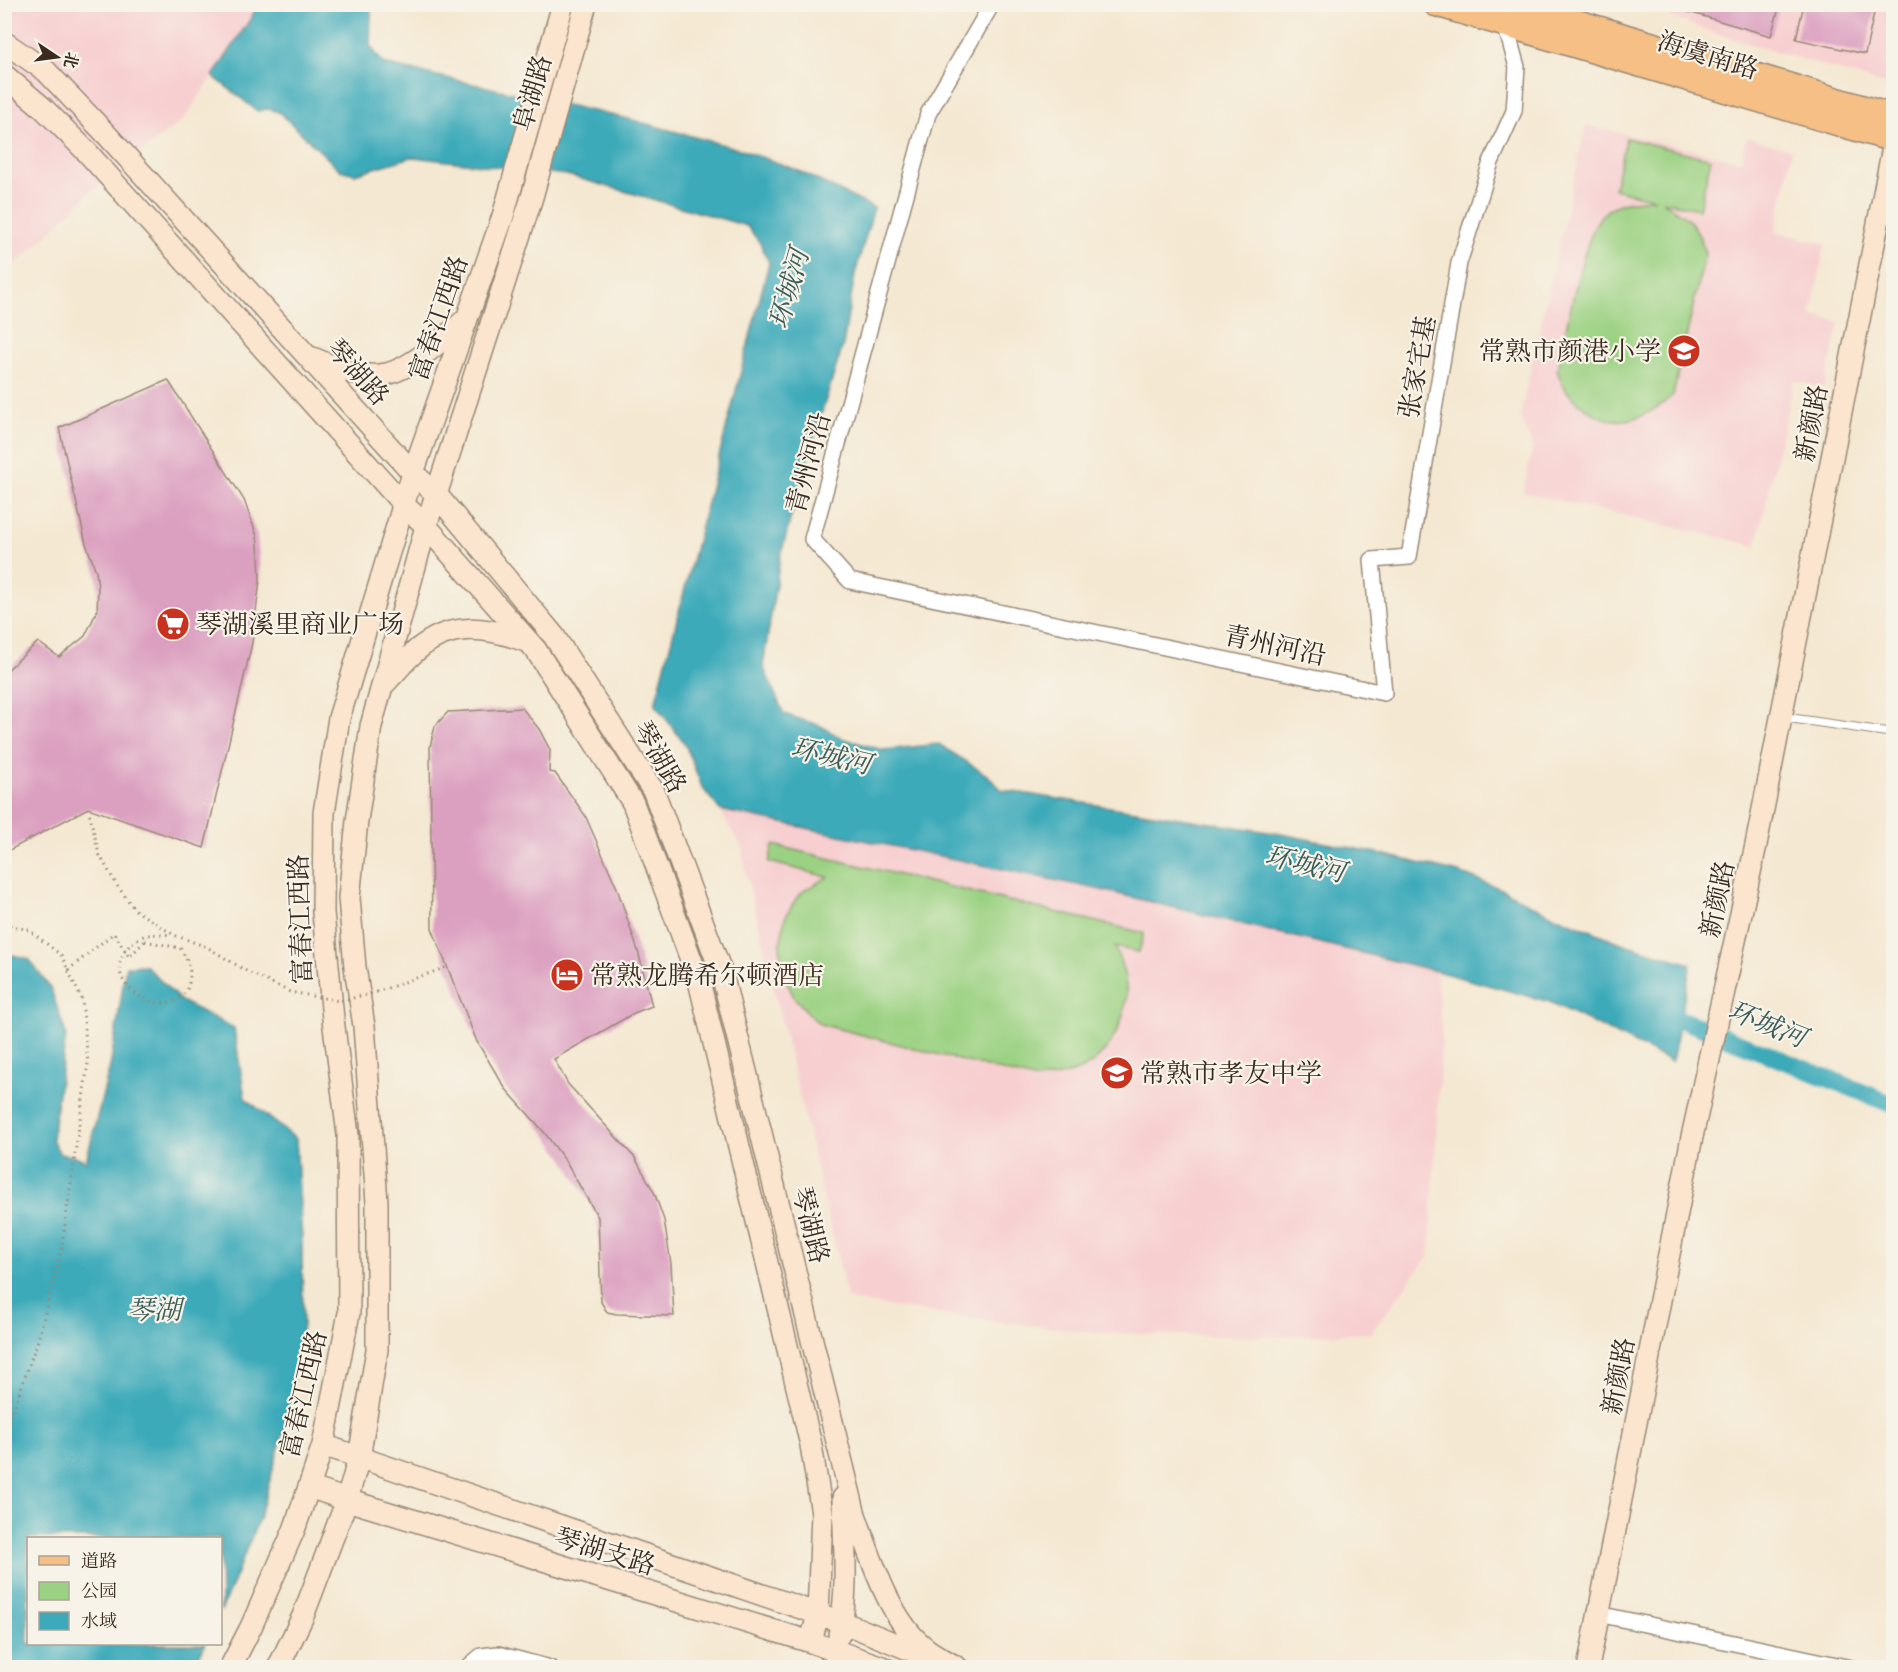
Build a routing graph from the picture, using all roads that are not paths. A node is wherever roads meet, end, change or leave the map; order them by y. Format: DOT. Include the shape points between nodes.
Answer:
graph roads {
  1 [pos="563,4"];
  2 [pos="586,4"];
  3 [pos="992,4"];
  4 [pos="1436,4"];
  5 [pos="1511,11"];
  6 [pos="4,42"];
  7 [pos="4,75"];
  8 [pos="552,83"];
  9 [pos="1893,117"];
  10 [pos="1893,141"];
  11 [pos="532,197"];
  12 [pos="467,317"];
  13 [pos="307,355"];
  14 [pos="413,473"];
  15 [pos="436,494"];
  16 [pos="403,504"];
  17 [pos="426,526"];
  18 [pos="528,642"];
  19 [pos="382,687"];
  20 [pos="1384,693"];
  21 [pos="1781,717"];
  22 [pos="1893,733"];
  23 [pos="832,1420"];
  24 [pos="323,1445"];
  25 [pos="359,1458"];
  26 [pos="309,1487"];
  27 [pos="347,1500"];
  28 [pos="818,1614"];
  29 [pos="1598,1614"];
  30 [pos="842,1622"];
  31 [pos="811,1642"];
  32 [pos="833,1659"];
  33 [pos="230,1668"];
  34 [pos="278,1668"];
  35 [pos="467,1668"];
  36 [pos="550,1668"];
  37 [pos="885,1668"];
  38 [pos="952,1668"];
  39 [pos="958,1668"];
  40 [pos="1588,1668"];
  41 [pos="1851,1668"];
  1 -- 8 [label="main road, 阜湖路"];
  2 -- 8 [label="main road, 阜湖路"];
  3 -- 20 [label="street, 青州河沿" via="928,114 812,539 850,581"];
  4 -- 5 [label="main road, 海虞南路"];
  5 -- 9 [label="main road, 海虞南路"];
  5 -- 10 [label="main road, 海虞南路"];
  5 -- 20 [label="street, 张家宅基" via="1517,67 1514,111 1491,162 1459,263 1409,557 1372,560"];
  6 -- 13 [label="main road, 琴湖路" via="46,71"];
  7 -- 16 [label="main road, 琴湖路" via="86,151"];
  8 -- 11 [label="main road, 阜湖路"];
  8 -- 12 [label="main road, 富春江西路" via="514,174"];
  10 -- 21 [label="main road, 新颜路"];
  11 -- 15 [label="main road, 富春江西路"];
  12 -- 13 [label="main road" via="433,348 382,375 354,374"];
  12 -- 14 [label="main road, 富春江西路"];
  13 -- 14 [label="main road, 琴湖路"];
  14 -- 15 [label="main road, 琴湖路"];
  14 -- 16 [label="main road, 富春江西路"];
  15 -- 17 [label="main road, 富春江西路"];
  15 -- 23 [label="main road, 琴湖路" via="554,636 654,792 722,974"];
  16 -- 17 [label="main road, 琴湖路"];
  16 -- 24 [label="main road, 富春江西路" via="339,718 324,813 323,912 348,1135 350,1248 349,1313"];
  17 -- 18 [label="main road, 琴湖路"];
  17 -- 19 [label="main road, 富春江西路"];
  18 -- 19 [label="main road" via="489,630 448,631 417,650"];
  18 -- 28 [label="main road, 琴湖路" via="633,803 699,981 811,1445 822,1513"];
  19 -- 25 [label="main road, 富春江西路" via="369,736 349,898 364,1026 377,1202 377,1350"];
  21 -- 22 [label="lane"];
  21 -- 29 [label="main road, 新颜路" via="1692,1137"];
  23 -- 30 [label="main road" via="843,1497"];
  23 -- 39 [label="main road, 琴湖路" via="855,1515 886,1595 922,1646"];
  24 -- 25 [label="main road, 琴湖支路"];
  24 -- 26 [label="main road, 富春江西路"];
  25 -- 27 [label="main road, 富春江西路"];
  25 -- 28 [label="main road, 琴湖支路"];
  26 -- 27 [label="main road, 琴湖支路"];
  26 -- 33 [label="main road, 富春江西路" via="294,1530"];
  27 -- 31 [label="main road, 琴湖支路"];
  27 -- 34 [label="main road, 富春江西路" via="303,1616"];
  28 -- 30 [label="main road, 琴湖支路"];
  28 -- 31 [label="main road, 琴湖路"];
  29 -- 40 [label="main road, 新颜路"];
  29 -- 41 [label="street"];
  30 -- 32 [label="main road"];
  30 -- 38 [label="main road, 琴湖支路"];
  31 -- 32 [label="main road, 琴湖支路"];
  32 -- 37 [label="main road, 琴湖支路"];
  35 -- 36 [label="street" via="481,1656 498,1654"];
}
